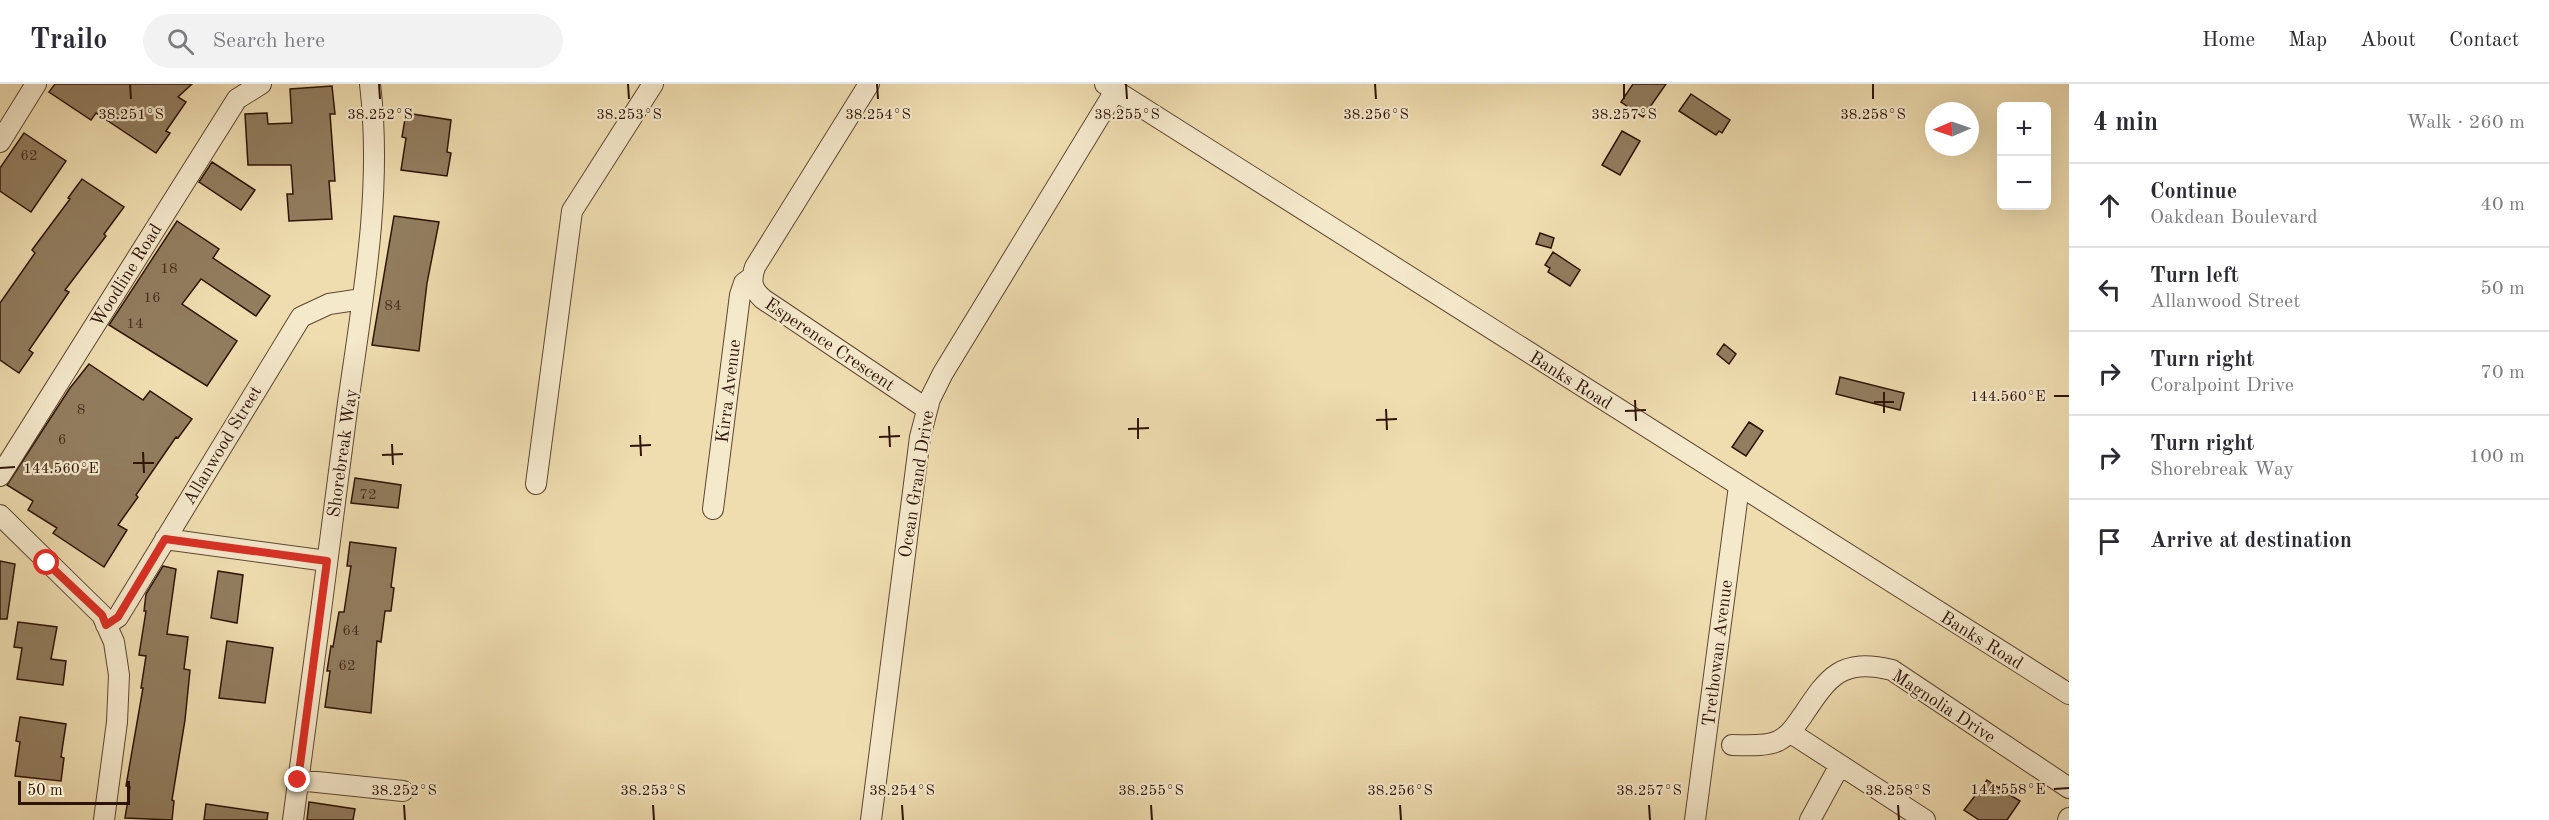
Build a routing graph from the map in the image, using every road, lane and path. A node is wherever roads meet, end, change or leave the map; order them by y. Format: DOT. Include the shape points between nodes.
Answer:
graph roads {
  1 [pos="36,84"];
  2 [pos="261,84"];
  3 [pos="370,84"];
  4 [pos="653,84"];
  5 [pos="869,84"];
  6 [pos="1110,87"];
  7 [pos="0,142"];
  8 [pos="752,277"];
  9 [pos="362,299"];
  10 [pos="927,409"];
  11 [pos="0,476"];
  12 [pos="536,484"];
  13 [pos="1739,486"];
  14 [pos="713,509"];
  15 [pos="0,515"];
  16 [pos="165,539"];
  17 [pos="327,561"];
  18 [pos="106,625"];
  19 [pos="2069,694"];
  20 [pos="1791,733"];
  21 [pos="1732,746"];
  22 [pos="1840,765"];
  23 [pos="298,780"];
  24 [pos="2069,788"];
  25 [pos="403,791"];
  26 [pos="104,820"];
  27 [pos="293,820"];
  28 [pos="871,820"];
  29 [pos="1695,820"];
  30 [pos="1809,820"];
  31 [pos="1925,820"];
  1 -- 7 [label="street"];
  2 -- 11 [label="street, Woodline Road" via="237,99"];
  3 -- 9 [label="street, Shorebreak Way" via="373,192"];
  4 -- 12 [label="street" via="572,211"];
  5 -- 8 [label="street, Esperence Crescent"];
  6 -- 10 [label="street, Ocean Grand Drive" via="944,372"];
  6 -- 13 [label="street, Banks Road"];
  8 -- 10 [label="street, Esperence Crescent" via="754,291 763,299"];
  8 -- 14 [label="street, Kirra Avenue" via="744,283 740,295"];
  9 -- 16 [label="street, Allanwood Street" via="329,304 302,317"];
  9 -- 17 [label="street, Shorebreak Way"];
  10 -- 28 [label="street, Ocean Grand Drive"];
  13 -- 19 [label="street, Banks Road"];
  13 -- 29 [label="street, Trethowan Avenue"];
  15 -- 18 [label="street" via="102,615"];
  16 -- 17 [label="street"];
  16 -- 18 [label="street, Allanwood Street" via="118,617"];
  17 -- 23 [label="street, Shorebreak Way"];
  18 -- 26 [label="street" via="114,642 119,675"];
  20 -- 21 [label="street" via="1776,742"];
  20 -- 22 [label="street"];
  20 -- 24 [label="street, Magnolia Drive" via="1824,683 1845,668 1870,665 1892,670"];
  22 -- 30 [label="street"];
  22 -- 31 [label="street"];
  23 -- 25 [label="street"];
  23 -- 27 [label="street, Shorebreak Way"];
}
